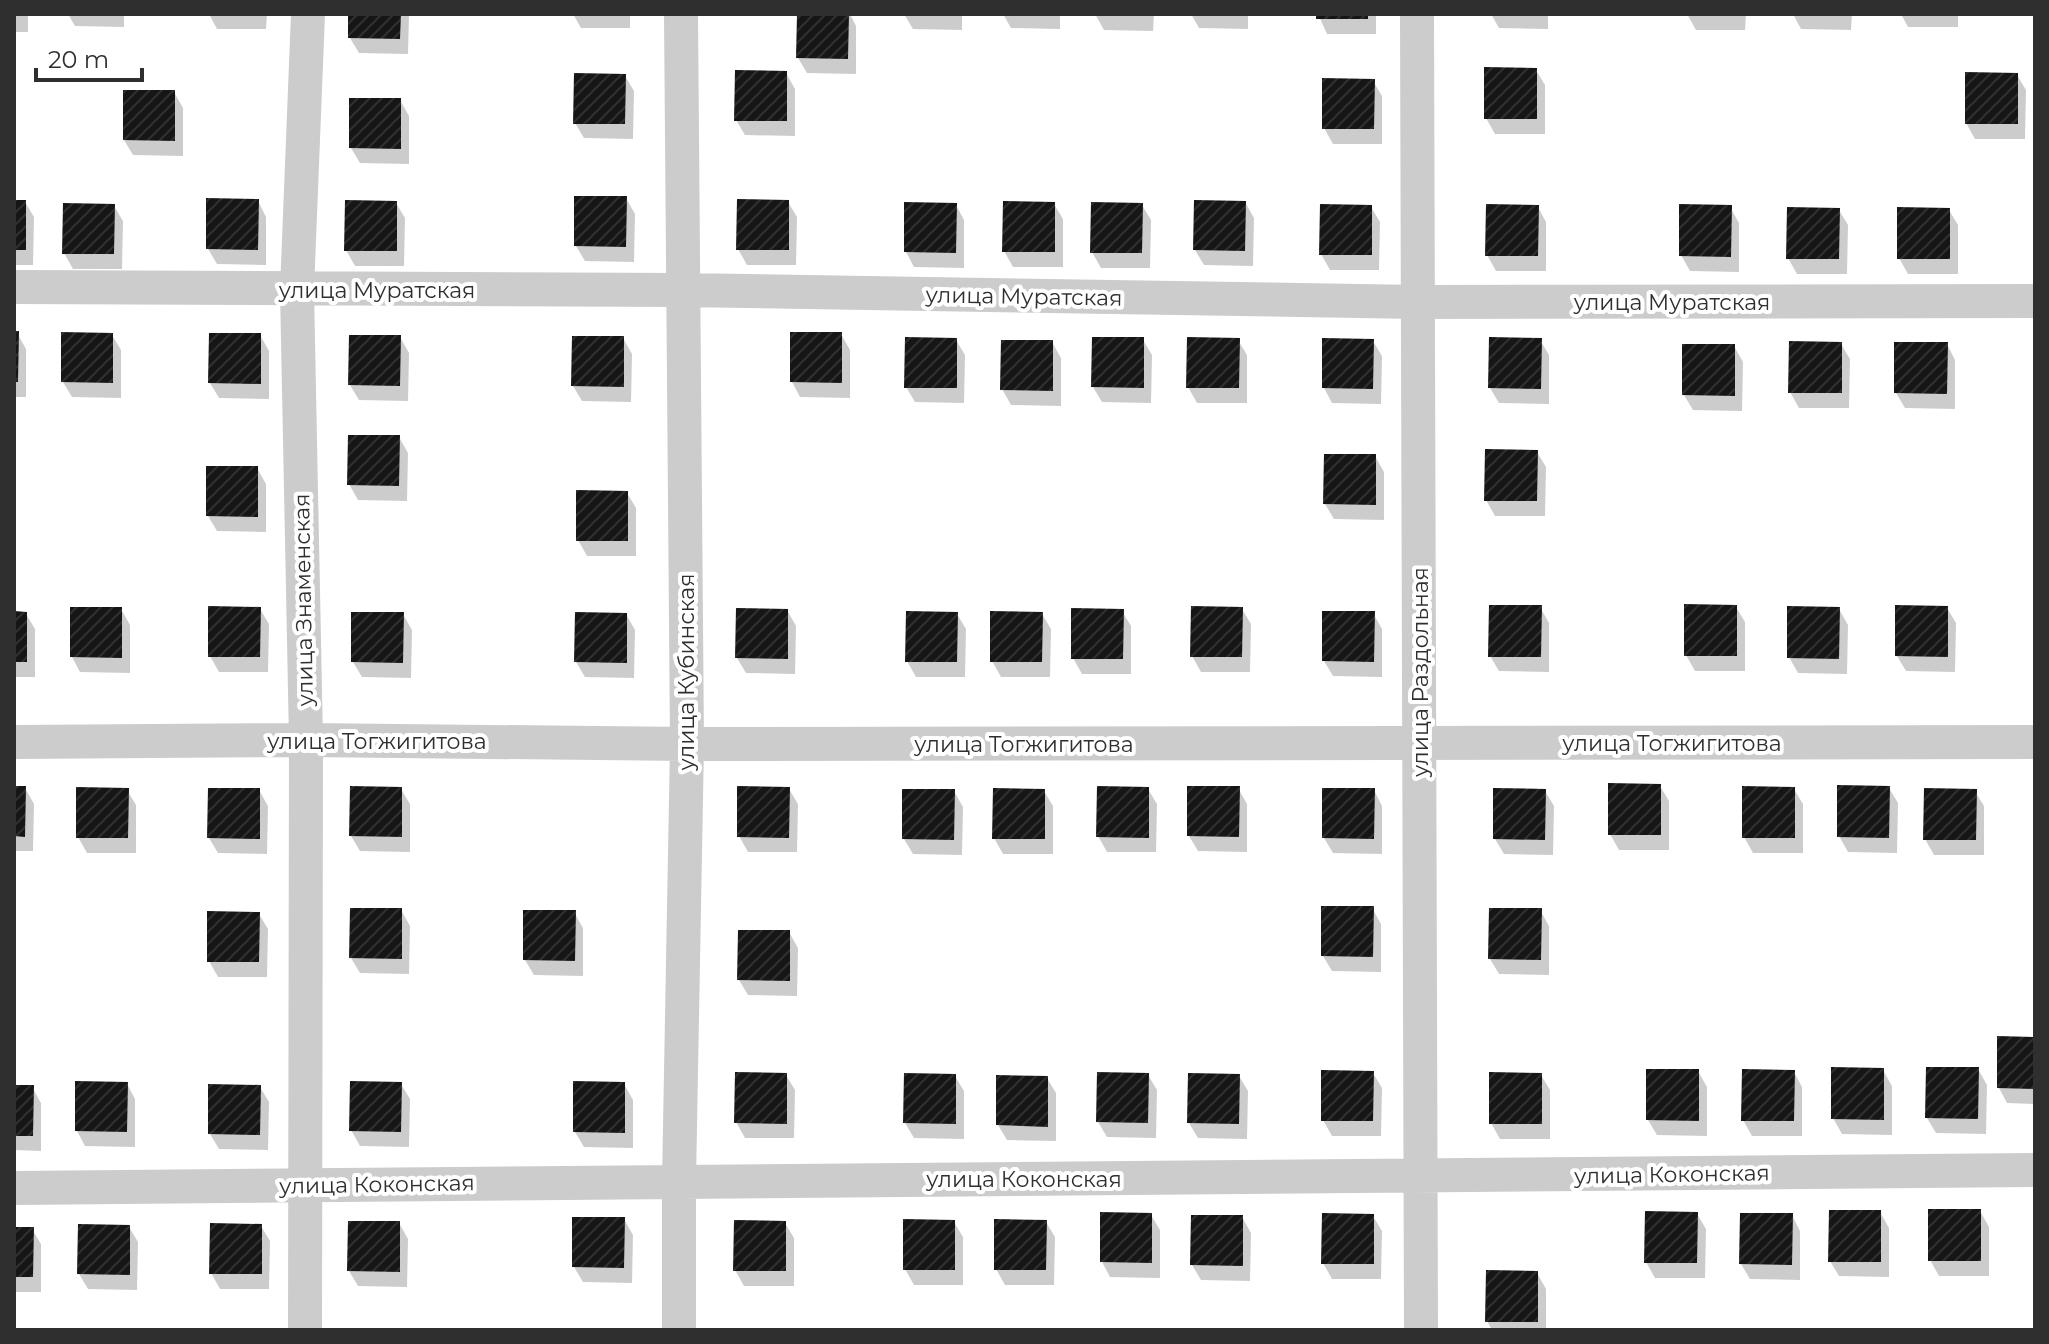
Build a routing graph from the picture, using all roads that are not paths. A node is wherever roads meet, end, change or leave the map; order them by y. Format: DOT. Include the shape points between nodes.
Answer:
graph roads {
  1 [pos="308,14"];
  2 [pos="681,14"];
  3 [pos="1417,14"];
  4 [pos="14,287"];
  5 [pos="297,290"];
  6 [pos="683,290"];
  7 [pos="2035,301"];
  8 [pos="1418,302"];
  9 [pos="306,740"];
  10 [pos="14,742"];
  11 [pos="2035,742"];
  12 [pos="1420,743"];
  13 [pos="687,744"];
  14 [pos="2035,1170"];
  15 [pos="1421,1176"];
  16 [pos="679,1181"];
  17 [pos="303,1185"];
  18 [pos="14,1188"];
  19 [pos="305,1330"];
  20 [pos="679,1330"];
  21 [pos="1421,1330"];
  1 -- 5 [label="street, улица Знаменская"];
  2 -- 6 [label="street, улица Кубинская"];
  3 -- 8 [label="street, улица Раздольная"];
  4 -- 5 [label="street, улица Муратская"];
  5 -- 6 [label="street, улица Муратская"];
  5 -- 9 [label="street, улица Знаменская"];
  6 -- 8 [label="street, улица Муратская"];
  6 -- 13 [label="street, улица Кубинская"];
  7 -- 8 [label="street, улица Муратская"];
  8 -- 12 [label="street, улица Раздольная"];
  9 -- 10 [label="street, улица Тогжигитова"];
  9 -- 13 [label="street, улица Тогжигитова"];
  9 -- 17 [label="street, улица Знаменская"];
  11 -- 12 [label="street, улица Тогжигитова"];
  12 -- 13 [label="street, улица Тогжигитова"];
  12 -- 15 [label="street, улица Раздольная"];
  13 -- 16 [label="street, улица Кубинская"];
  14 -- 15 [label="street, улица Коконская"];
  15 -- 16 [label="street, улица Коконская"];
  15 -- 21 [label="street, улица Раздольная"];
  16 -- 17 [label="street, улица Коконская"];
  16 -- 20 [label="street, улица Кубинская"];
  17 -- 18 [label="street, улица Коконская"];
  17 -- 19 [label="street, улица Знаменская"];
}
